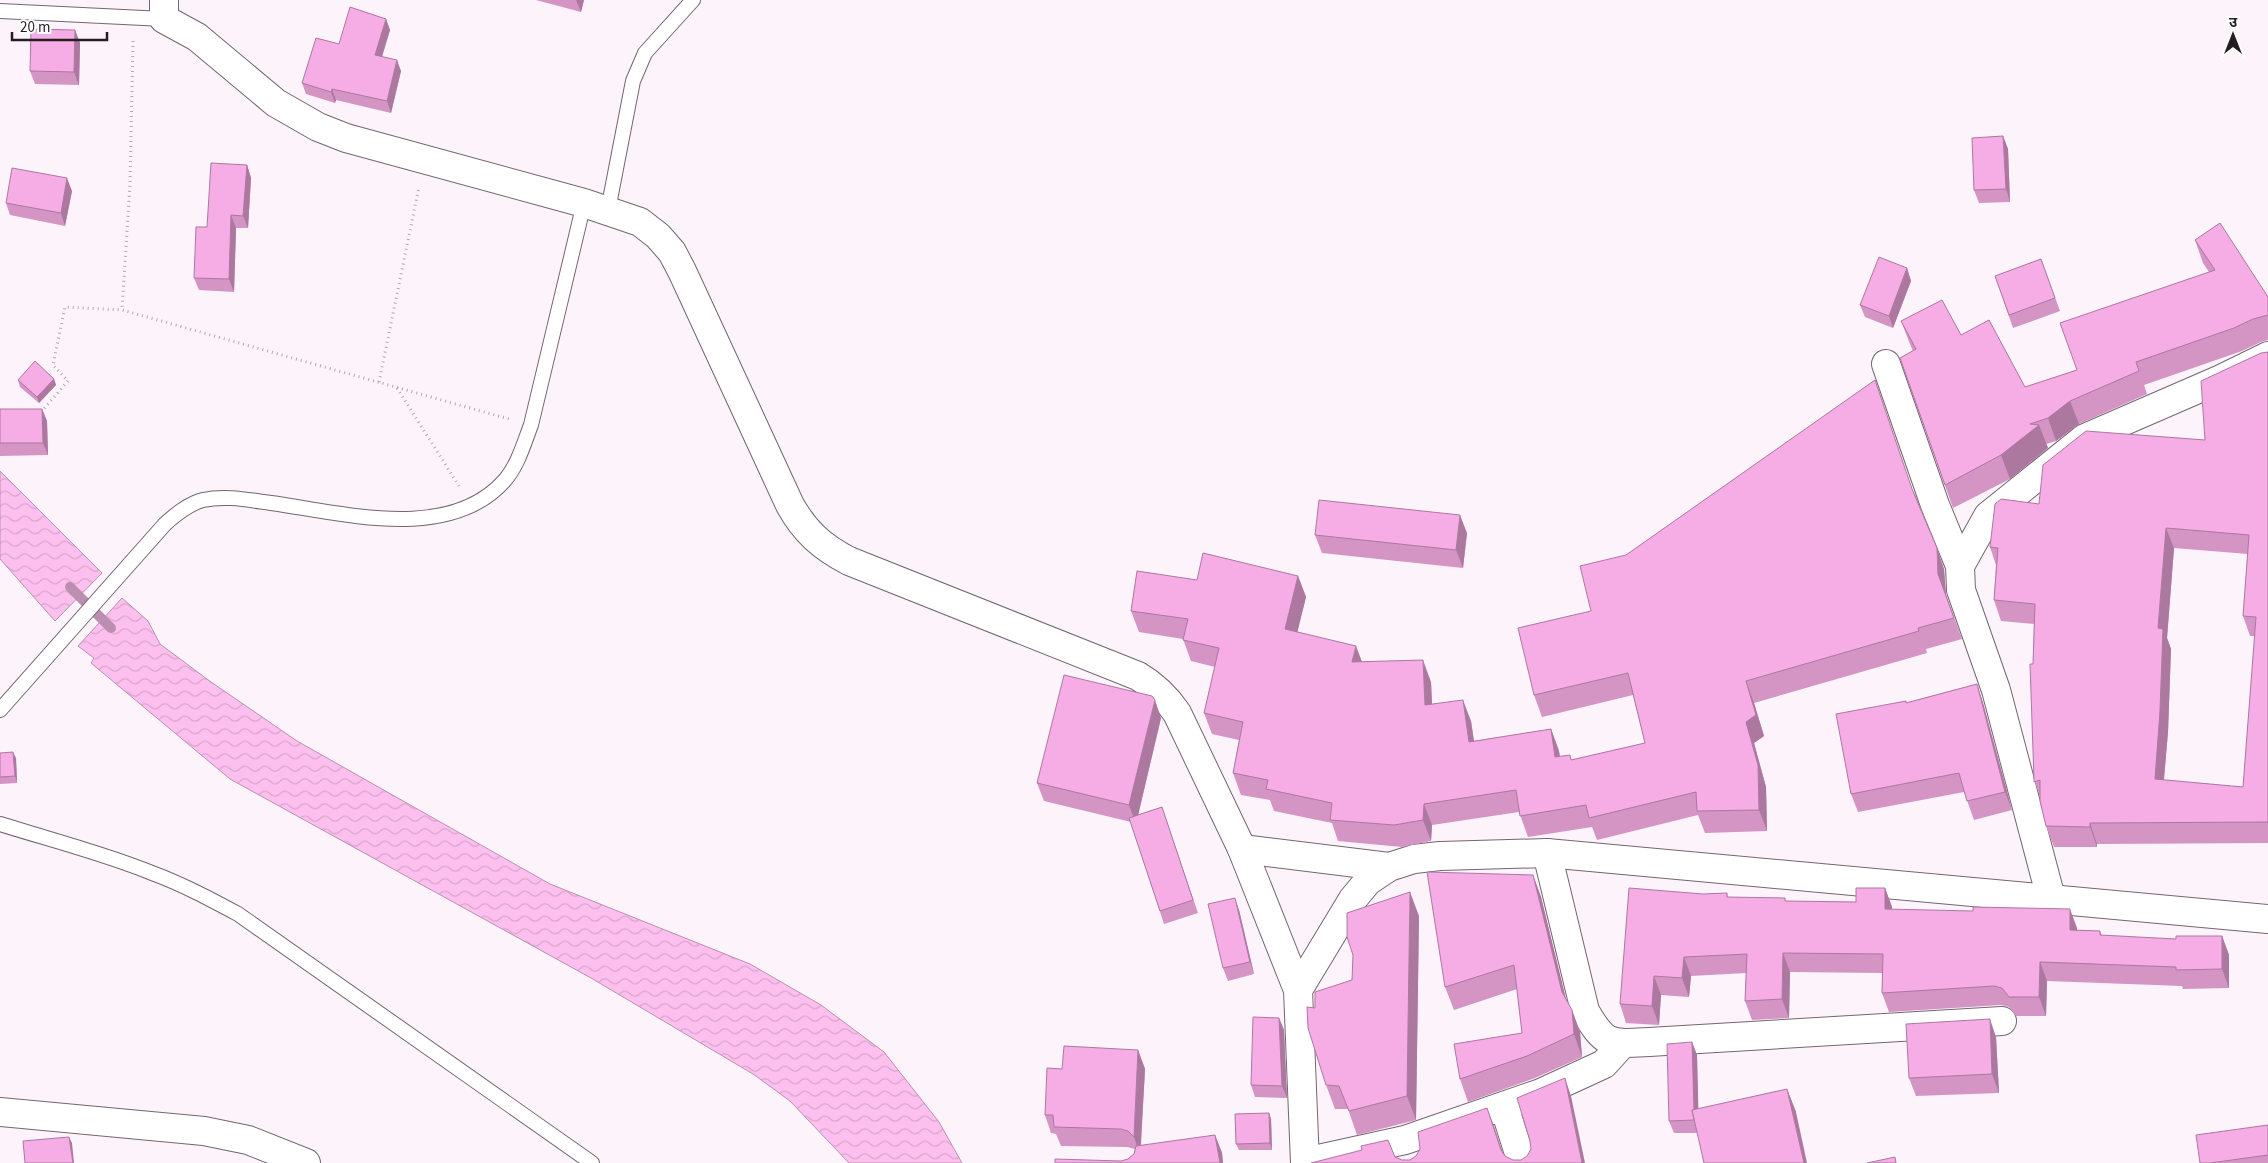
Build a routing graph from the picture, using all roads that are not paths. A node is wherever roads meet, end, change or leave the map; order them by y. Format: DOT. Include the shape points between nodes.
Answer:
graph roads {
  1 [pos="693,0"];
  2 [pos="164,9"];
  3 [pos="0,11"];
  4 [pos="596,207"];
  5 [pos="2268,356"];
  6 [pos="1886,364"];
  7 [pos="1960,566"];
  8 [pos="0,710"];
  9 [pos="0,824"];
  10 [pos="1242,850"];
  11 [pos="1547,853"];
  12 [pos="1389,867"];
  13 [pos="2051,898"];
  14 [pos="2268,919"];
  15 [pos="1298,990"];
  16 [pos="2002,1021"];
  17 [pos="1623,1043"];
  18 [pos="1504,1106"];
  19 [pos="0,1112"];
  20 [pos="1408,1151"];
  21 [pos="306,1163"];
  22 [pos="592,1163"];
  23 [pos="1305,1163"];
  24 [pos="1522,1163"];
  1 -- 4 [label="lane" via="645,52 633,81"];
  2 -- 3 [label="lane" via="134,18"];
  2 -- 4 [label="street" via="296,116 346,138"];
  4 -- 8 [label="lane" via="520,455 506,479 486,498 456,511 420,520 383,519 229,498 202,500 181,510 165,524"];
  4 -- 10 [label="street" via="640,222 672,252 790,505 812,537 849,561 1138,676 1154,686 1176,713"];
  5 -- 7 [label="street" via="2085,438 1988,516"];
  6 -- 7 [label="street"];
  7 -- 13 [label="street" via="1961,590 1996,690"];
  9 -- 22 [label="lane" via="143,869 238,914"];
  10 -- 12 [label="street"];
  10 -- 15 [label="street"];
  11 -- 12 [label="street" via="1440,856 1414,859"];
  11 -- 13 [label="street"];
  11 -- 17 [label="street" via="1586,1011 1598,1033 1609,1041"];
  12 -- 15 [label="street" via="1368,881 1353,899"];
  13 -- 14 [label="street"];
  15 -- 23 [label="street"];
  16 -- 17 [label="street"];
  17 -- 18 [label="street" via="1604,1064"];
  18 -- 20 [label="street"];
  18 -- 24 [label="street"];
  19 -- 21 [label="street" via="204,1131 248,1140"];
  20 -- 23 [label="street"];
}
